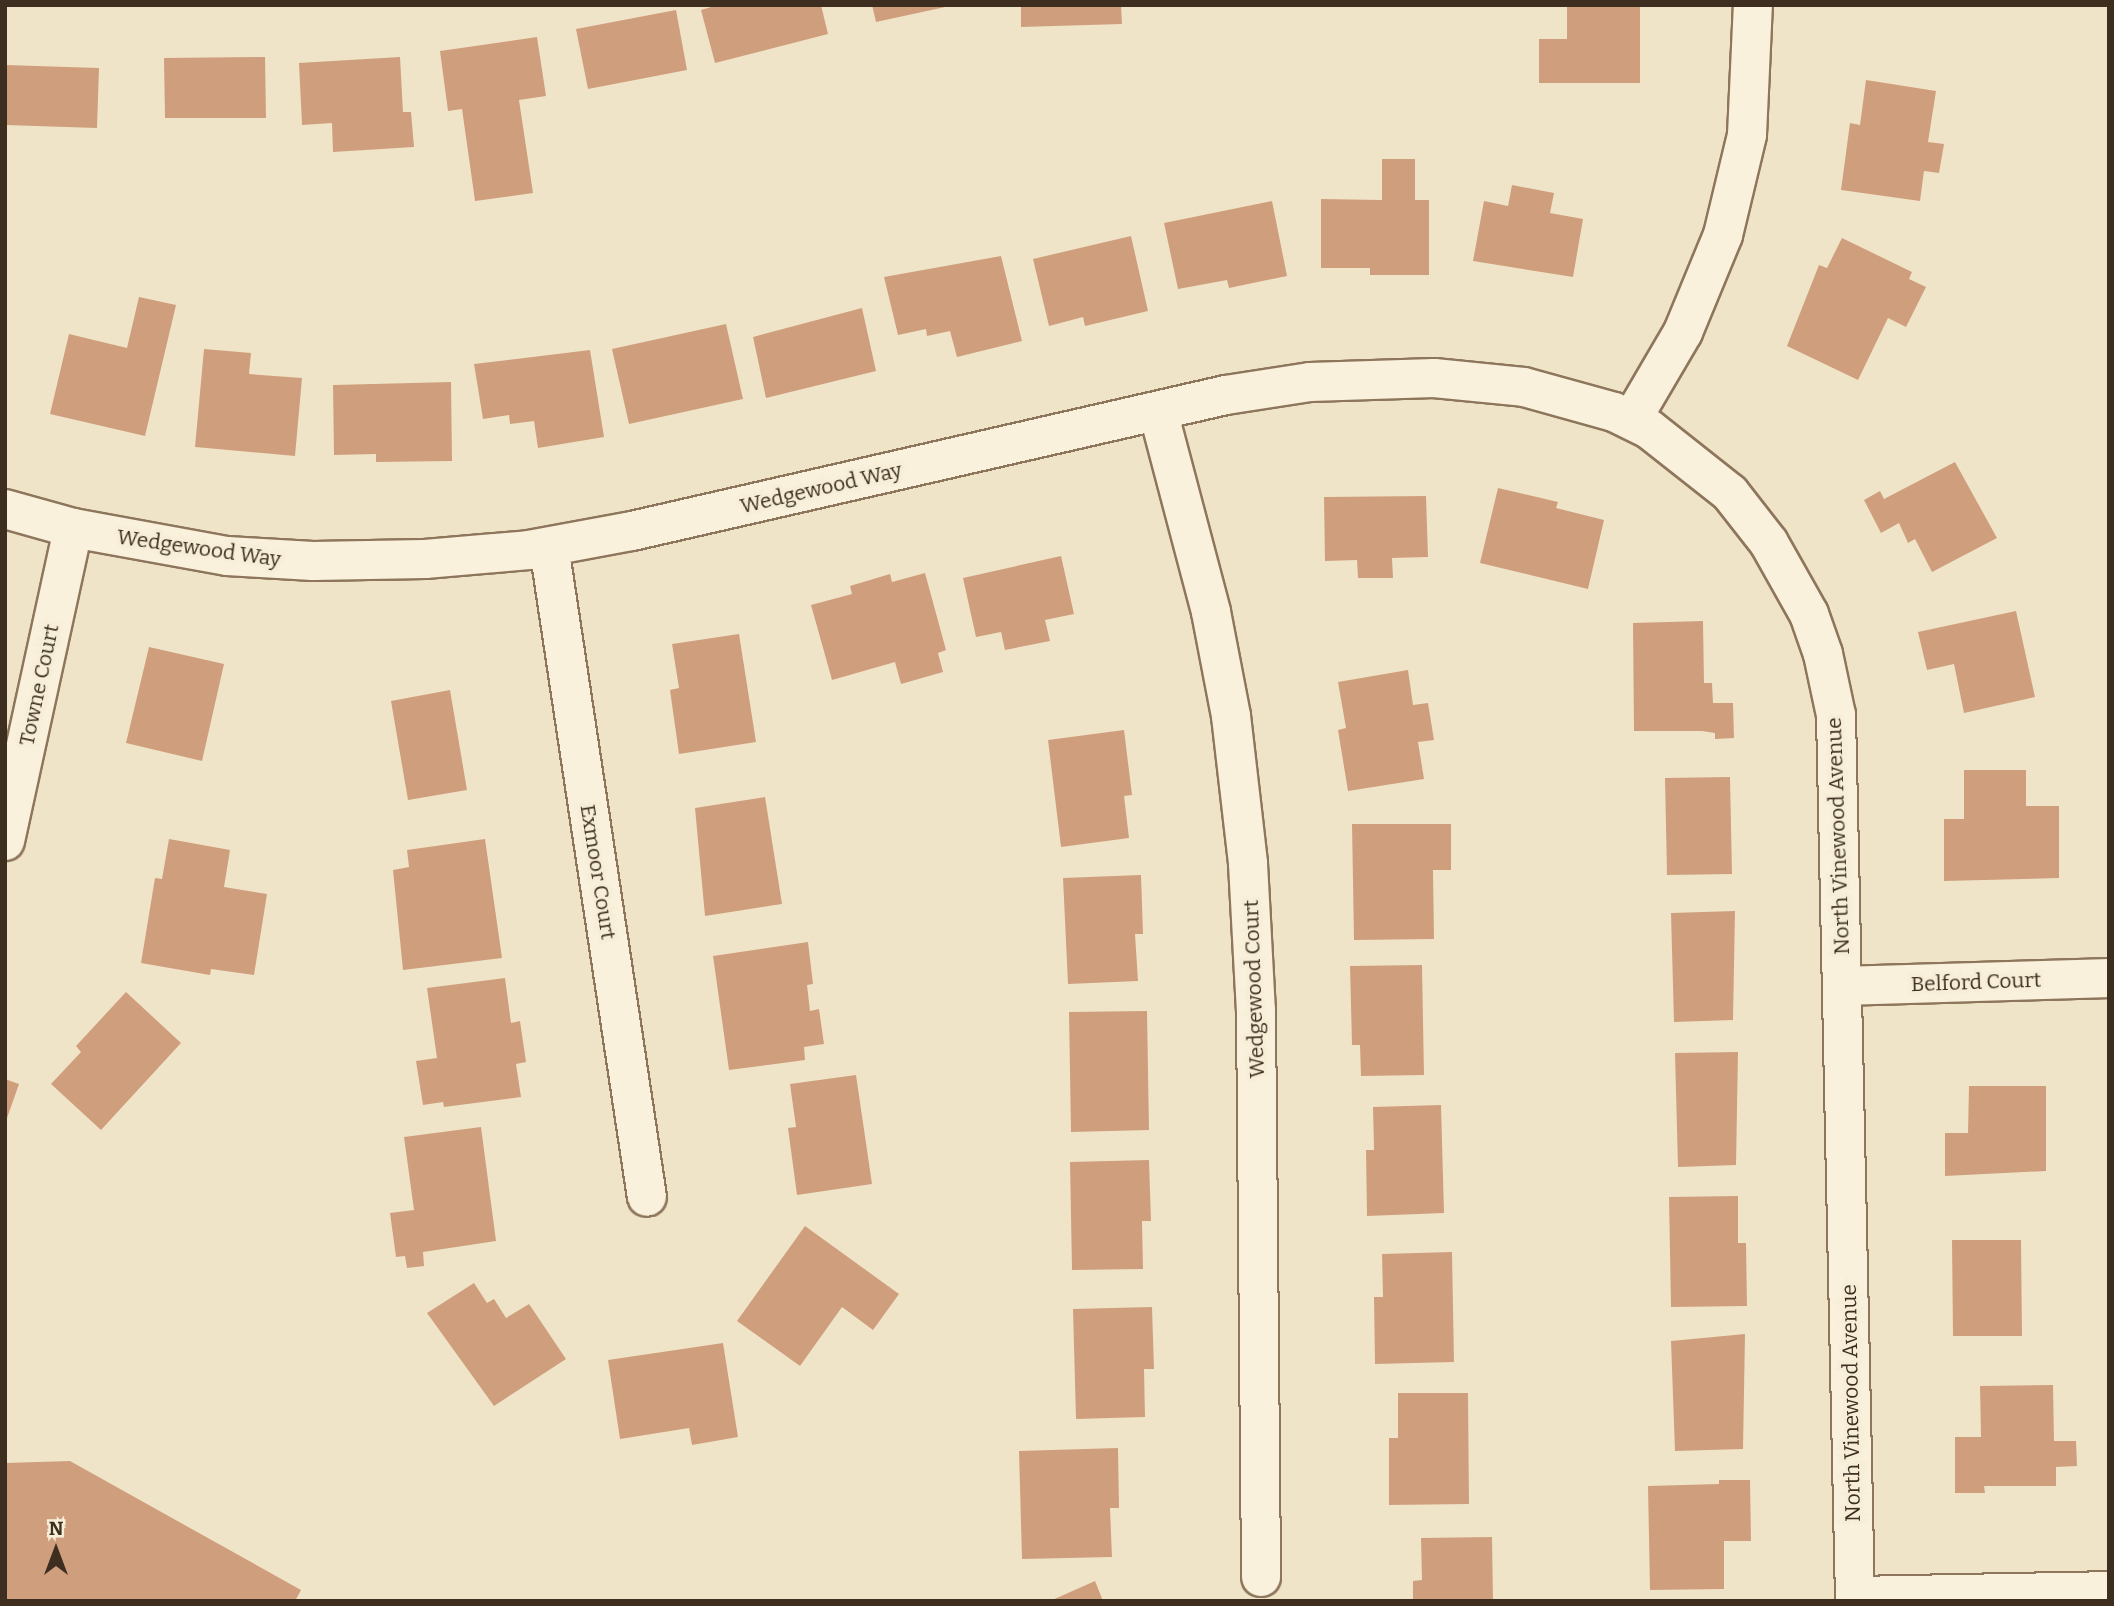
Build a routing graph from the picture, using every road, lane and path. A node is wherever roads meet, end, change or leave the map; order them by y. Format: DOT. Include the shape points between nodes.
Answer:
graph roads {
  1 [pos="1754,5"];
  2 [pos="1158,411"];
  3 [pos="1632,419"];
  4 [pos="5,509"];
  5 [pos="73,528"];
  6 [pos="549,547"];
  7 [pos="5,841"];
  8 [pos="2109,978"];
  9 [pos="1843,986"];
  10 [pos="647,1197"];
  11 [pos="1261,1577"];
  12 [pos="2109,1591"];
  13 [pos="1855,1598"];
  1 -- 3 [label="street" via="1747,135 1723,235 1683,331"];
  2 -- 3 [label="street, Wedgewood Way" via="1310,382 1434,378 1558,393"];
  2 -- 6 [label="street, Wedgewood Way"];
  2 -- 11 [label="street, Wedgewood Court" via="1211,612 1230,716 1248,864 1256,1012"];
  3 -- 9 [label="street, North Vinewood Avenue" via="1683,453 1730,493 1784,566 1809,614 1828,675 1838,735"];
  4 -- 5 [label="street, Wedgewood Way"];
  5 -- 6 [label="street, Wedgewood Way" via="227,556 313,561 425,559"];
  5 -- 7 [label="street, Towne Court"];
  6 -- 10 [label="street, Exmoor Court"];
  8 -- 9 [label="street, Belford Court"];
  9 -- 13 [label="street, North Vinewood Avenue"];
  12 -- 13 [label="street"];
}
